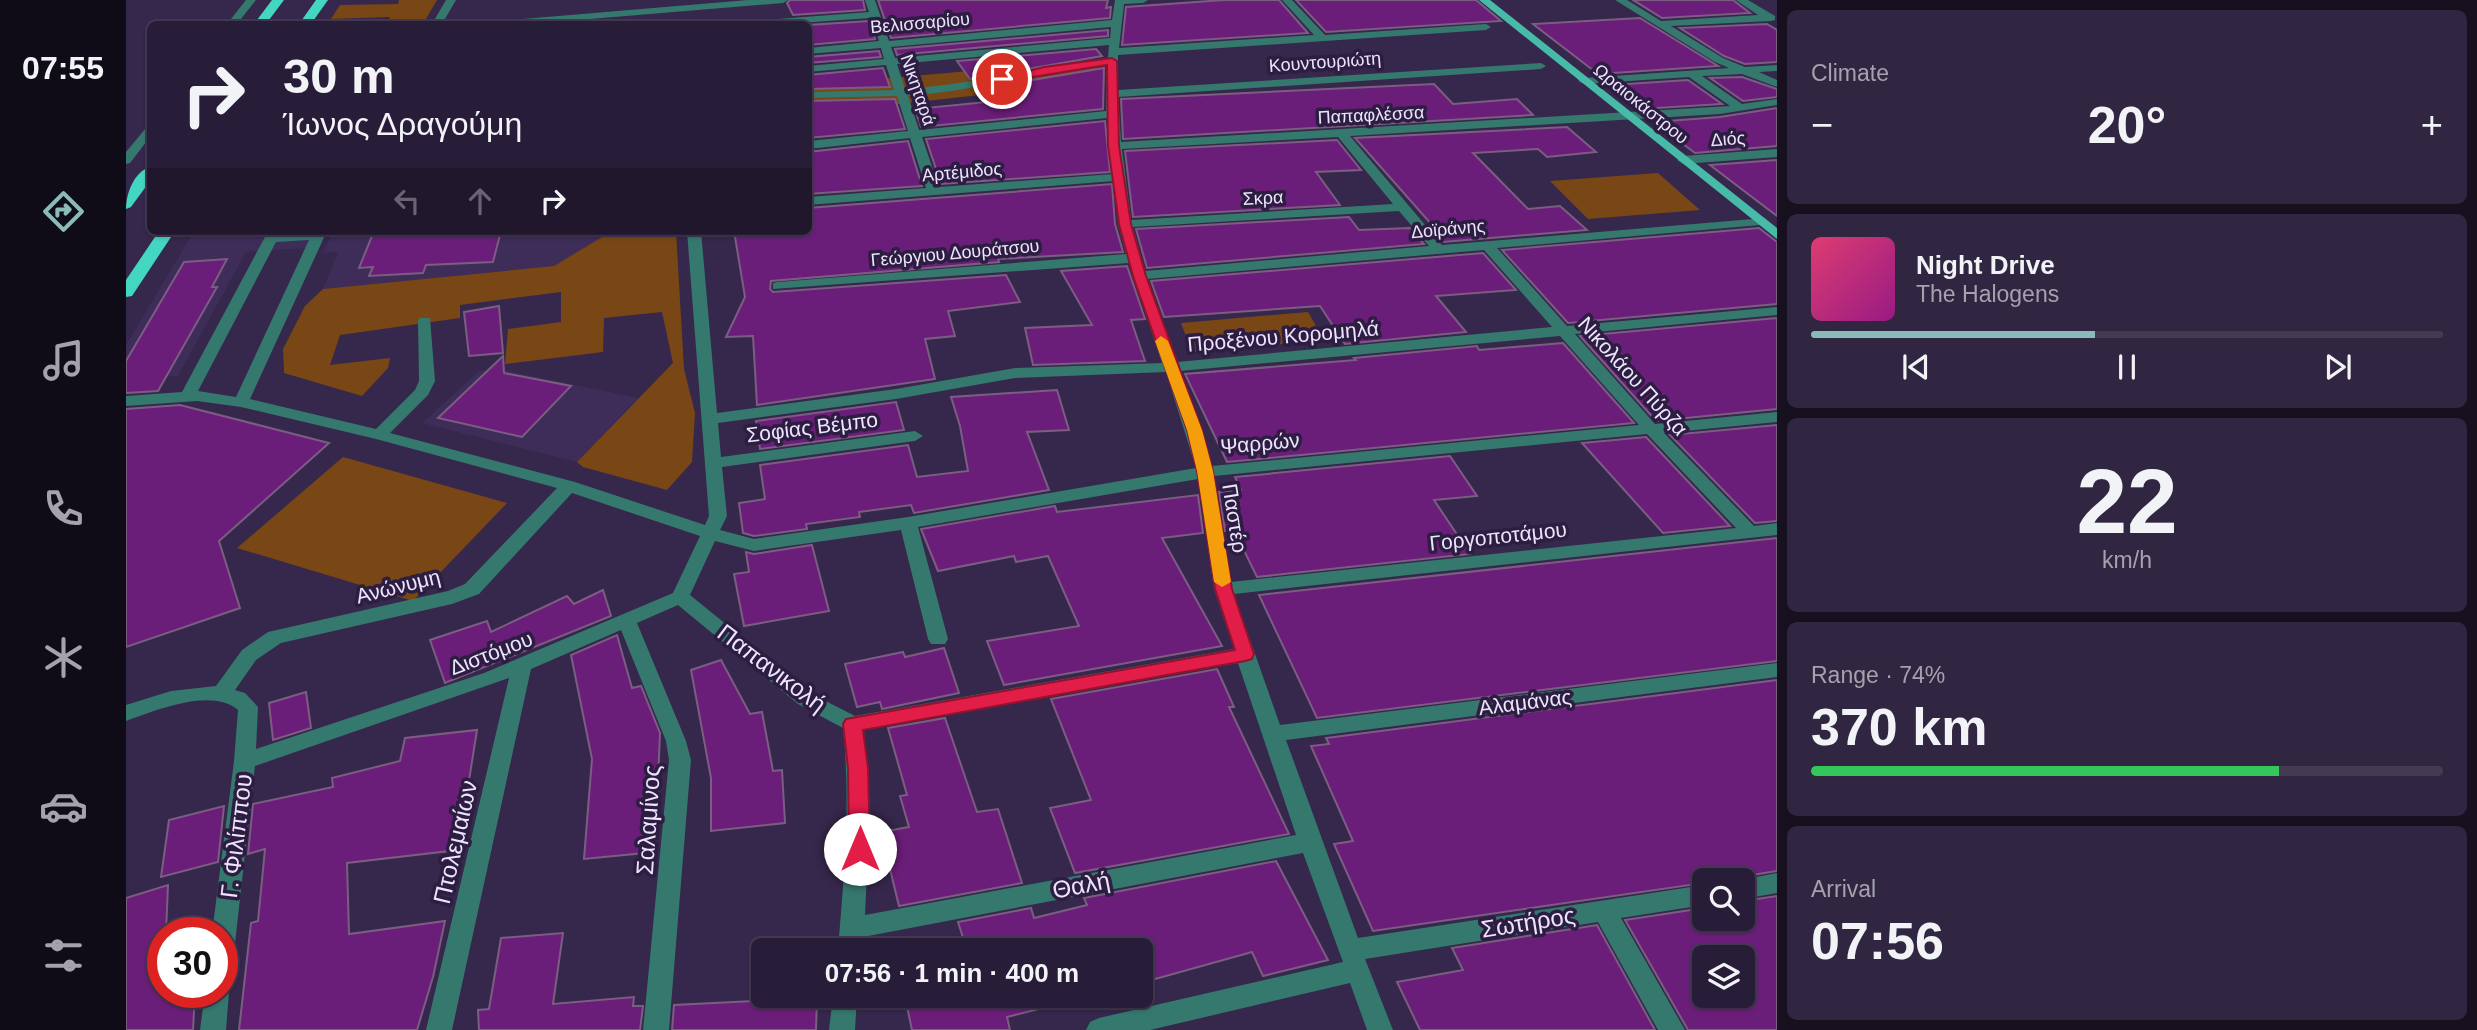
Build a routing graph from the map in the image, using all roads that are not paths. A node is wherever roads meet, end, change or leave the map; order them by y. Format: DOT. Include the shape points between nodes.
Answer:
graph roads {
  1 [pos="251,0"];
  2 [pos="278,0"];
  3 [pos="322,0"];
  4 [pos="452,0"];
  5 [pos="783,0"];
  6 [pos="870,0"];
  7 [pos="1143,0"];
  8 [pos="1287,0"];
  9 [pos="1484,0"];
  10 [pos="1620,0"];
  11 [pos="1741,0"];
  12 [pos="1120,1"];
  13 [pos="873,15"];
  14 [pos="1773,19"];
  15 [pos="234,21"];
  16 [pos="262,21"];
  17 [pos="307,21"];
  18 [pos="438,21"];
  19 [pos="535,21"];
  20 [pos="792,21"];
  21 [pos="1659,24"];
  22 [pos="1486,27"];
  23 [pos="1322,38"];
  24 [pos="884,44"];
  25 [pos="1115,44"];
  26 [pos="812,51"];
  27 [pos="889,60"];
  28 [pos="1541,66"];
  29 [pos="1777,68"];
  30 [pos="812,69"];
  31 [pos="1746,70"];
  32 [pos="1692,74"];
  33 [pos="1584,81"];
  34 [pos="1777,84"];
  35 [pos="900,93"];
  36 [pos="1111,94"];
  37 [pos="812,95"];
  38 [pos="1777,102"];
  39 [pos="1741,108"];
  40 [pos="1112,114"];
  41 [pos="1629,117"];
  42 [pos="914,133"];
  43 [pos="147,134"];
  44 [pos="1342,134"];
  45 [pos="812,145"];
  46 [pos="1114,146"];
  47 [pos="1777,153"];
  48 [pos="126,160"];
  49 [pos="1682,160"];
  50 [pos="147,175"];
  51 [pos="1118,177"];
  52 [pos="934,191"];
  53 [pos="812,201"];
  54 [pos="126,204"];
  55 [pos="1403,207"];
  56 [pos="1760,221"];
  57 [pos="1125,224"];
  58 [pos="164,235"];
  59 [pos="300,235"];
  60 [pos="318,235"];
  61 [pos="694,235"];
  62 [pos="1777,235"];
  63 [pos="1487,245"];
  64 [pos="1438,249"];
  65 [pos="1134,258"];
  66 [pos="1139,276"];
  67 [pos="778,286"];
  68 [pos="126,292"];
  69 [pos="1777,311"];
  70 [pos="425,321"];
  71 [pos="1564,331"];
  72 [pos="1171,367"];
  73 [pos="188,396"];
  74 [pos="126,401"];
  75 [pos="241,402"];
  76 [pos="1777,417"];
  77 [pos="711,419"];
  78 [pos="1652,430"];
  79 [pos="379,435"];
  80 [pos="915,436"];
  81 [pos="714,463"];
  82 [pos="1205,471"];
  83 [pos="569,486"];
  84 [pos="908,523"];
  85 [pos="1777,529"];
  86 [pos="1750,532"];
  87 [pos="712,533"];
  88 [pos="1223,589"];
  89 [pos="680,597"];
  90 [pos="627,622"];
  91 [pos="938,639"];
  92 [pos="1245,654"];
  93 [pos="522,666"];
  94 [pos="1777,670"];
  95 [pos="221,694"];
  96 [pos="126,713"];
  97 [pos="853,724"];
  98 [pos="1273,734"];
  99 [pos="245,761"];
  100 [pos="1310,842"];
  101 [pos="1777,883"];
  102 [pos="1755,887"];
  103 [pos="1692,897"];
  104 [pos="1605,910"];
  105 [pos="226,917"];
  106 [pos="851,938"];
  107 [pos="856,938"];
  108 [pos="1355,960"];
  109 [pos="216,1008"];
  110 [pos="844,1008"];
  111 [pos="213,1030"];
  112 [pos="439,1030"];
  113 [pos="656,1030"];
  114 [pos="842,1030"];
  115 [pos="1098,1030"];
  116 [pos="1380,1030"];
  117 [pos="1672,1030"];
  1 -- 15 [label="street"];
  2 -- 16 [label="highway"];
  3 -- 17 [label="highway"];
  4 -- 18 [label="street"];
  5 -- 19 [label="street"];
  6 -- 13 [label="street, Νικηταρά"];
  7 -- 12 [label="street"];
  8 -- 23 [label="street"];
  9 -- 33 [label="main road, Ωραιοκάστρου"];
  10 -- 21 [label="street"];
  11 -- 14 [label="street"];
  12 -- 25 [label="street, Παστέρ"];
  13 -- 20 [label="street"];
  13 -- 24 [label="street, Νικηταρά"];
  14 -- 21 [label="street"];
  21 -- 31 [label="street" via="1719,60"];
  22 -- 23 [label="street, Κουντουριώτη"];
  23 -- 25 [label="street, Κουντουριώτη"];
  24 -- 25 [label="street, Βελισσαρίου"];
  24 -- 26 [label="street, Βελισσαρίου"];
  24 -- 27 [label="street, Νικηταρά"];
  25 -- 27 [label="street"];
  25 -- 35 [label="street, Κουντουριώτη" via="1044,70 960,88"];
  25 -- 36 [label="street, Παστέρ"];
  27 -- 30 [label="street"];
  27 -- 35 [label="street, Νικηταρά"];
  28 -- 36 [label="street, Κουντουριώτη"];
  29 -- 31 [label="street"];
  31 -- 32 [label="street"];
  31 -- 34 [label="street"];
  32 -- 33 [label="street"];
  32 -- 39 [label="street"];
  33 -- 41 [label="main road, Ωραιοκάστρου"];
  35 -- 37 [label="street, Κουντουριώτη"];
  35 -- 42 [label="street, Νικηταρά"];
  36 -- 40 [label="street, Παστέρ"];
  38 -- 39 [label="street, Παπαφλέσσα"];
  39 -- 41 [label="street, Παπαφλέσσα"];
  40 -- 42 [label="street"];
  40 -- 46 [label="street, Παστέρ"];
  41 -- 44 [label="street, Παπαφλέσσα"];
  41 -- 49 [label="main road, Ωραιοκάστρου"];
  42 -- 45 [label="street"];
  42 -- 52 [label="street, Νικηταρά"];
  43 -- 48 [label="street"];
  44 -- 46 [label="street, Παπαφλέσσα"];
  44 -- 55 [label="street"];
  46 -- 51 [label="street, Παστέρ"];
  47 -- 49 [label="street, Διός"];
  49 -- 56 [label="main road, Ωραιοκάστρου"];
  50 -- 54 [label="highway"];
  51 -- 52 [label="street, Αρτέμιδος"];
  51 -- 57 [label="street, Παστέρ"];
  52 -- 53 [label="street, Αρτέμιδος"];
  55 -- 57 [label="street, Σκρα"];
  55 -- 64 [label="street"];
  56 -- 62 [label="main road, Ωραιοκάστρου"];
  56 -- 63 [label="street, Δοϊράνης"];
  57 -- 65 [label="street, Παστέρ"];
  58 -- 68 [label="highway"];
  59 -- 73 [label="street" via="271,238"];
  60 -- 75 [label="street"];
  61 -- 77 [label="street"];
  63 -- 64 [label="street, Δοϊράνης"];
  63 -- 71 [label="street, Νικολάου Πύρζα"];
  64 -- 66 [label="street, Δοϊράνης"];
  65 -- 66 [label="street, Παστέρ"];
  65 -- 67 [label="street, Γεώργιου Δουράτσου"];
  66 -- 72 [label="street, Παστέρ"];
  69 -- 71 [label="street, Προξένου Κορομηλά"];
  70 -- 79 [label="street" via="427,382"];
  71 -- 72 [label="street, Προξένου Κορομηλά"];
  71 -- 78 [label="street, Νικολάου Πύρζα"];
  72 -- 77 [label="street, Προξένου Κορομηλά" via="1015,373"];
  72 -- 82 [label="street, Παστέρ"];
  73 -- 74 [label="street, Ψαρρών"];
  73 -- 75 [label="street, Ψαρρών"];
  75 -- 79 [label="street, Ψαρρών"];
  76 -- 78 [label="street, Ψαρρών"];
  77 -- 81 [label="street"];
  78 -- 82 [label="street, Ψαρρών"];
  78 -- 86 [label="street, Νικολάου Πύρζα"];
  79 -- 83 [label="street, Ψαρρών"];
  80 -- 81 [label="street, Σοφίας Βέμπο"];
  81 -- 87 [label="street" via="718,516"];
  82 -- 84 [label="street, Ψαρρών"];
  82 -- 88 [label="street, Παστέρ"];
  83 -- 87 [label="street, Ψαρρών"];
  83 -- 95 [label="street, Ανώνυμη" via="472,589 275,637 249,655"];
  84 -- 87 [label="street, Ψαρρών" via="764,544 736,542"];
  84 -- 91 [label="street"];
  85 -- 86 [label="street, Γοργοποτάμου"];
  86 -- 88 [label="street, Γοργοποτάμου"];
  87 -- 89 [label="street"];
  88 -- 92 [label="street, Παστέρ"];
  89 -- 90 [label="street, Διστόμου"];
  89 -- 97 [label="street, Παπανικολή" via="805,699"];
  90 -- 93 [label="street, Διστόμου"];
  90 -- 113 [label="street, Σαλαμίνος" via="680,760"];
  92 -- 97 [label="street"];
  92 -- 98 [label="street, Παστέρ"];
  93 -- 99 [label="street, Διστόμου"];
  93 -- 112 [label="street, Πτολεμαίων"];
  94 -- 98 [label="street, Αλαμάνας"];
  95 -- 96 [label="street" via="181,696"];
  95 -- 99 [label="street, Γ. Φιλίππου" via="244,701 248,707"];
  97 -- 106 [label="street" via="860,849"];
  98 -- 100 [label="street, Παστέρ"];
  99 -- 105 [label="street, Γ. Φιλίππου"];
  100 -- 107 [label="street, Θαλή"];
  100 -- 108 [label="street, Παστέρ"];
  101 -- 102 [label="street"];
  103 -- 104 [label="street, Σωτήρος"];
  104 -- 108 [label="street, Σωτήρος"];
  104 -- 117 [label="street"];
  108 -- 115 [label="street, Σωτήρος"];
  108 -- 116 [label="street, Παστέρ"];
  109 -- 111 [label="street"];
  110 -- 114 [label="street"];
}
